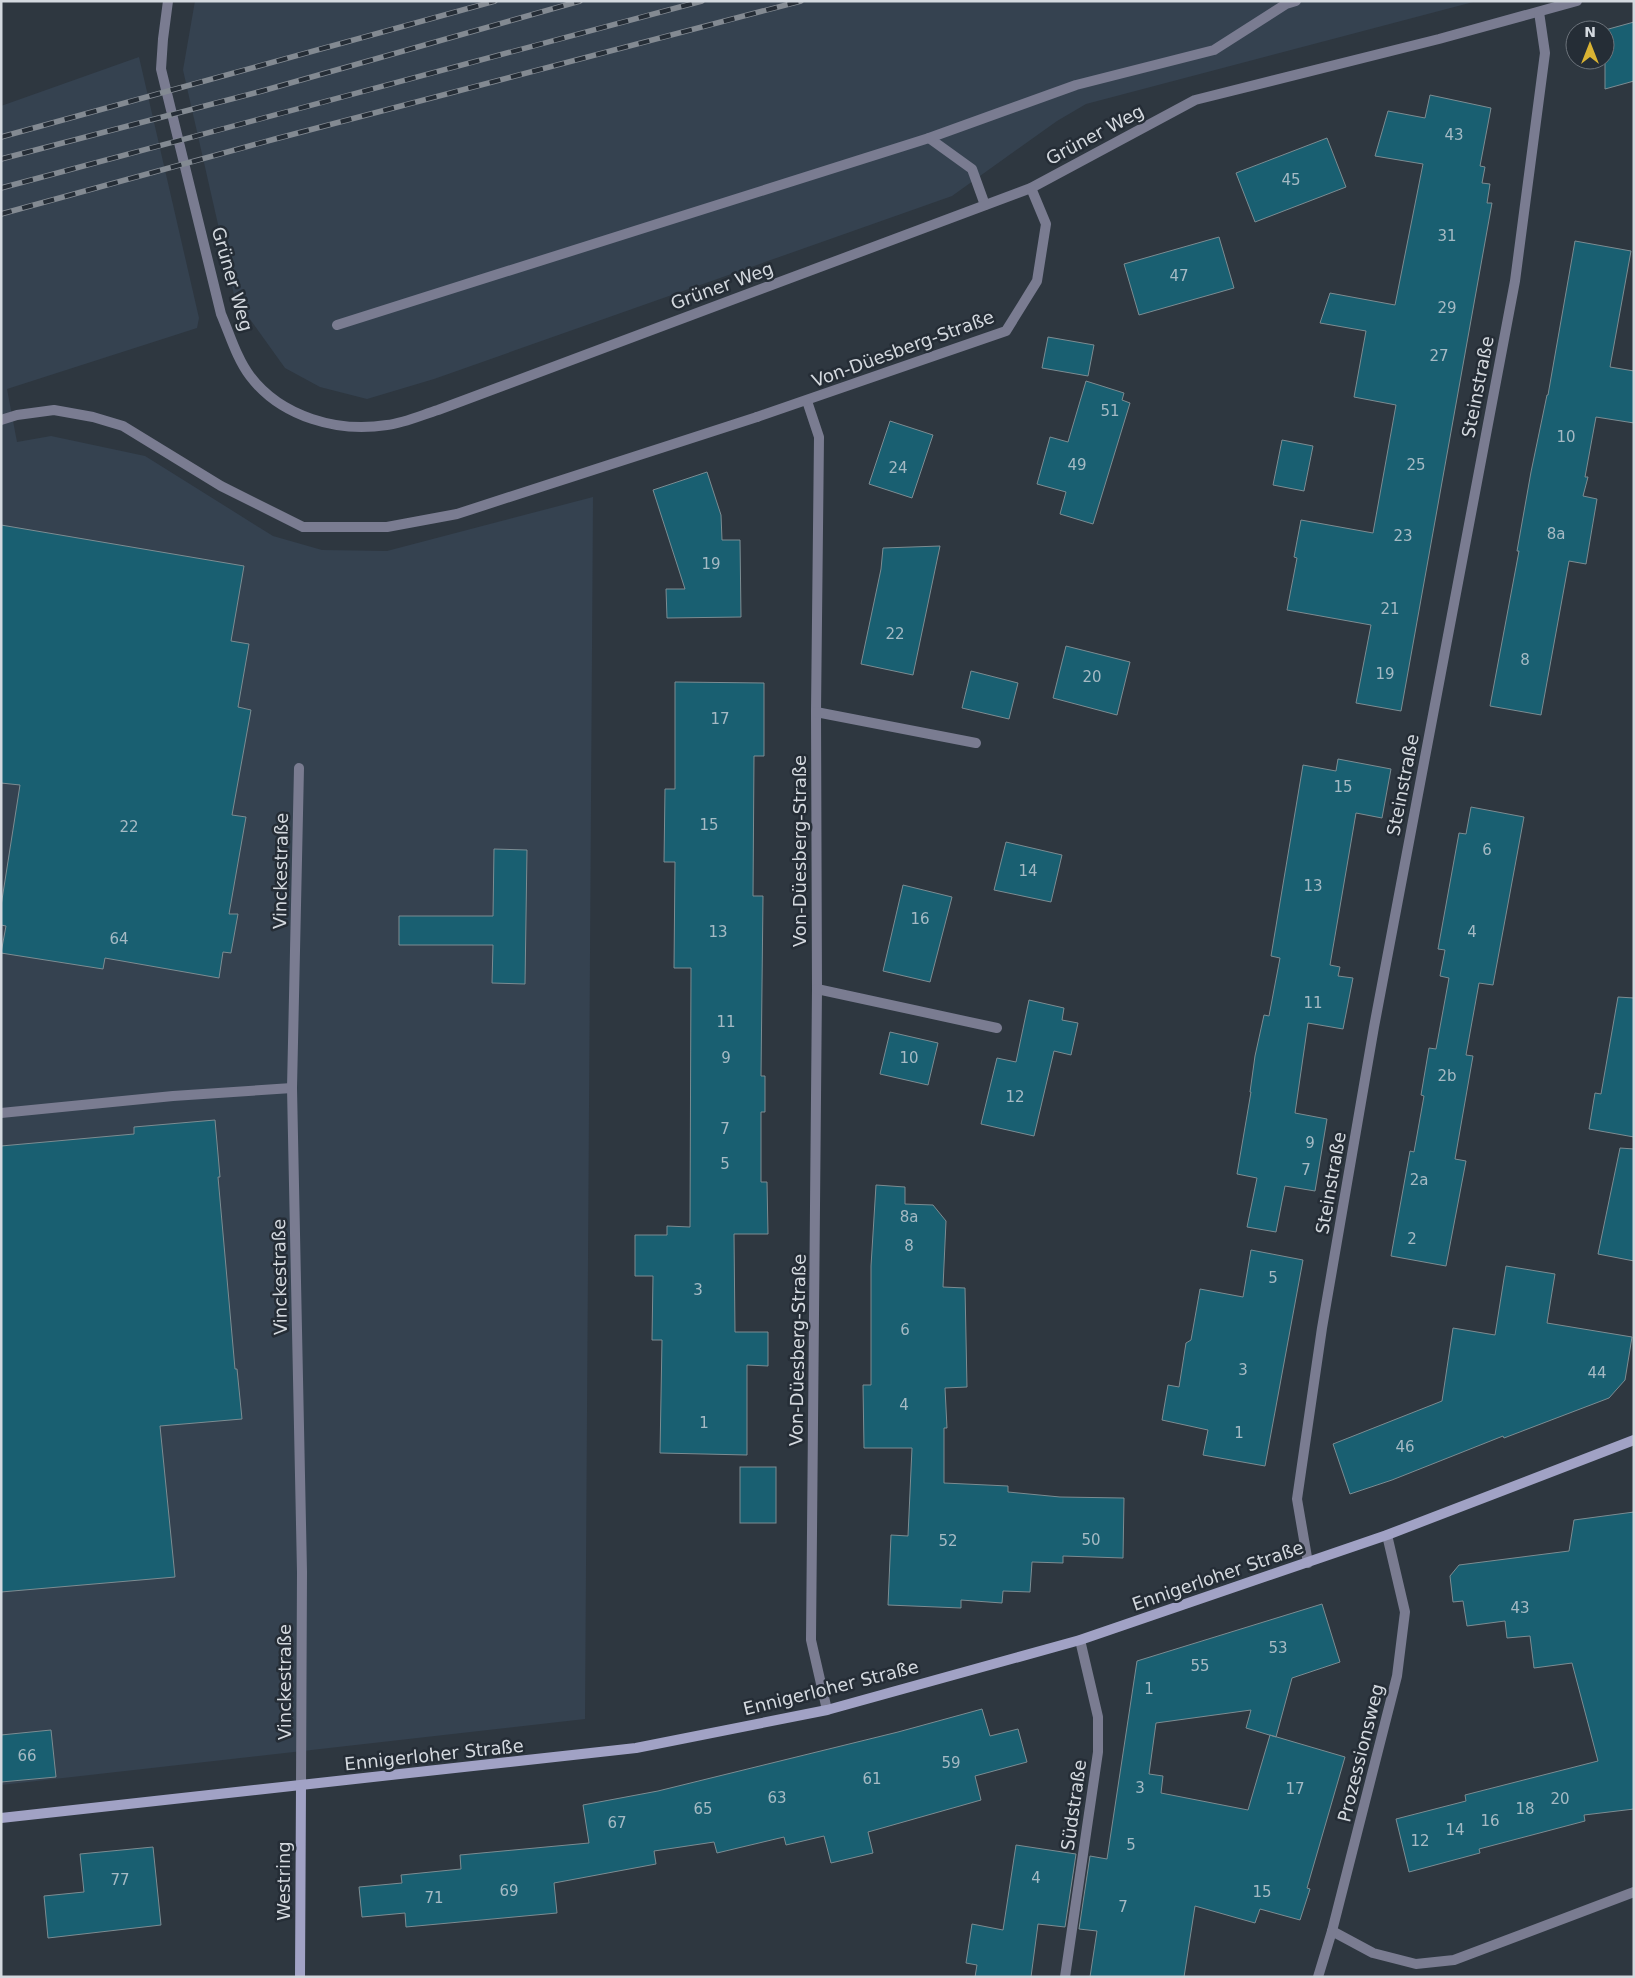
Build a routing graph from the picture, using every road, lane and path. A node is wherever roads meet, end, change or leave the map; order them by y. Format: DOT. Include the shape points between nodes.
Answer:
graph roads {
  1 [pos="168,1"];
  2 [pos="1296,1"];
  3 [pos="1577,1"];
  4 [pos="1539,12"];
  5 [pos="929,138"];
  6 [pos="1031,188"];
  7 [pos="985,205"];
  8 [pos="337,326"];
  9 [pos="808,401"];
  10 [pos="1,420"];
  11 [pos="816,712"];
  12 [pos="976,743"];
  13 [pos="299,768"];
  14 [pos="817,989"];
  15 [pos="997,1028"];
  16 [pos="292,1088"];
  17 [pos="1,1113"];
  18 [pos="1634,1440"];
  19 [pos="1388,1535"];
  20 [pos="1308,1563"];
  21 [pos="1080,1640"];
  22 [pos="827,1710"];
  23 [pos="301,1786"];
  24 [pos="1,1818"];
  25 [pos="1634,1892"];
  26 [pos="1332,1932"];
  27 [pos="300,1977"];
  28 [pos="1065,1977"];
  29 [pos="1318,1977"];
  1 -- 7 [label="street, Grüner Weg" via="161,69 221,314 249,375 260,389 290,409 335,426 390,425 438,410"];
  2 -- 5 [label="street" via="1286,4 1214,50 1076,85"];
  3 -- 4 [label="street, Grüner Weg"];
  4 -- 6 [label="street, Grüner Weg" via="1195,100"];
  4 -- 20 [label="street, Steinstraße" via="1545,53 1515,281 1376,1017 1318,1357 1297,1499"];
  5 -- 7 [label="street" via="972,170"];
  5 -- 8 [label="street"];
  6 -- 7 [label="street, Grüner Weg"];
  6 -- 9 [label="street, Von-Düesberg-Straße" via="1046,224 1037,281 1006,331"];
  9 -- 10 [label="street, Von-Düesberg-Straße" via="457,514 387,527 303,527 221,486 123,426 93,417 54,410"];
  9 -- 11 [label="street, Von-Düesberg-Straße" via="819,437"];
  11 -- 12 [label="street"];
  11 -- 14 [label="street, Von-Düesberg-Straße"];
  13 -- 16 [label="street, Vinckestraße"];
  14 -- 15 [label="street"];
  14 -- 22 [label="street, Von-Düesberg-Straße" via="811,1640"];
  16 -- 17 [label="street"];
  16 -- 23 [label="street, Vinckestraße" via="302,1572"];
  18 -- 19 [label="main road, Ennigerloher Straße"];
  19 -- 20 [label="main road, Ennigerloher Straße"];
  19 -- 26 [label="street, Prozessionsweg" via="1405,1612 1397,1676"];
  20 -- 21 [label="main road, Ennigerloher Straße"];
  21 -- 22 [label="main road, Ennigerloher Straße"];
  21 -- 28 [label="street, Südstraße" via="1098,1717 1098,1752"];
  22 -- 23 [label="main road, Ennigerloher Straße" via="636,1748"];
  23 -- 24 [label="main road, Ennigerloher Straße"];
  23 -- 27 [label="main road, Westring"];
  25 -- 26 [label="street" via="1454,1960 1416,1964 1373,1953"];
  26 -- 29 [label="street, Prozessionsweg"];
}
